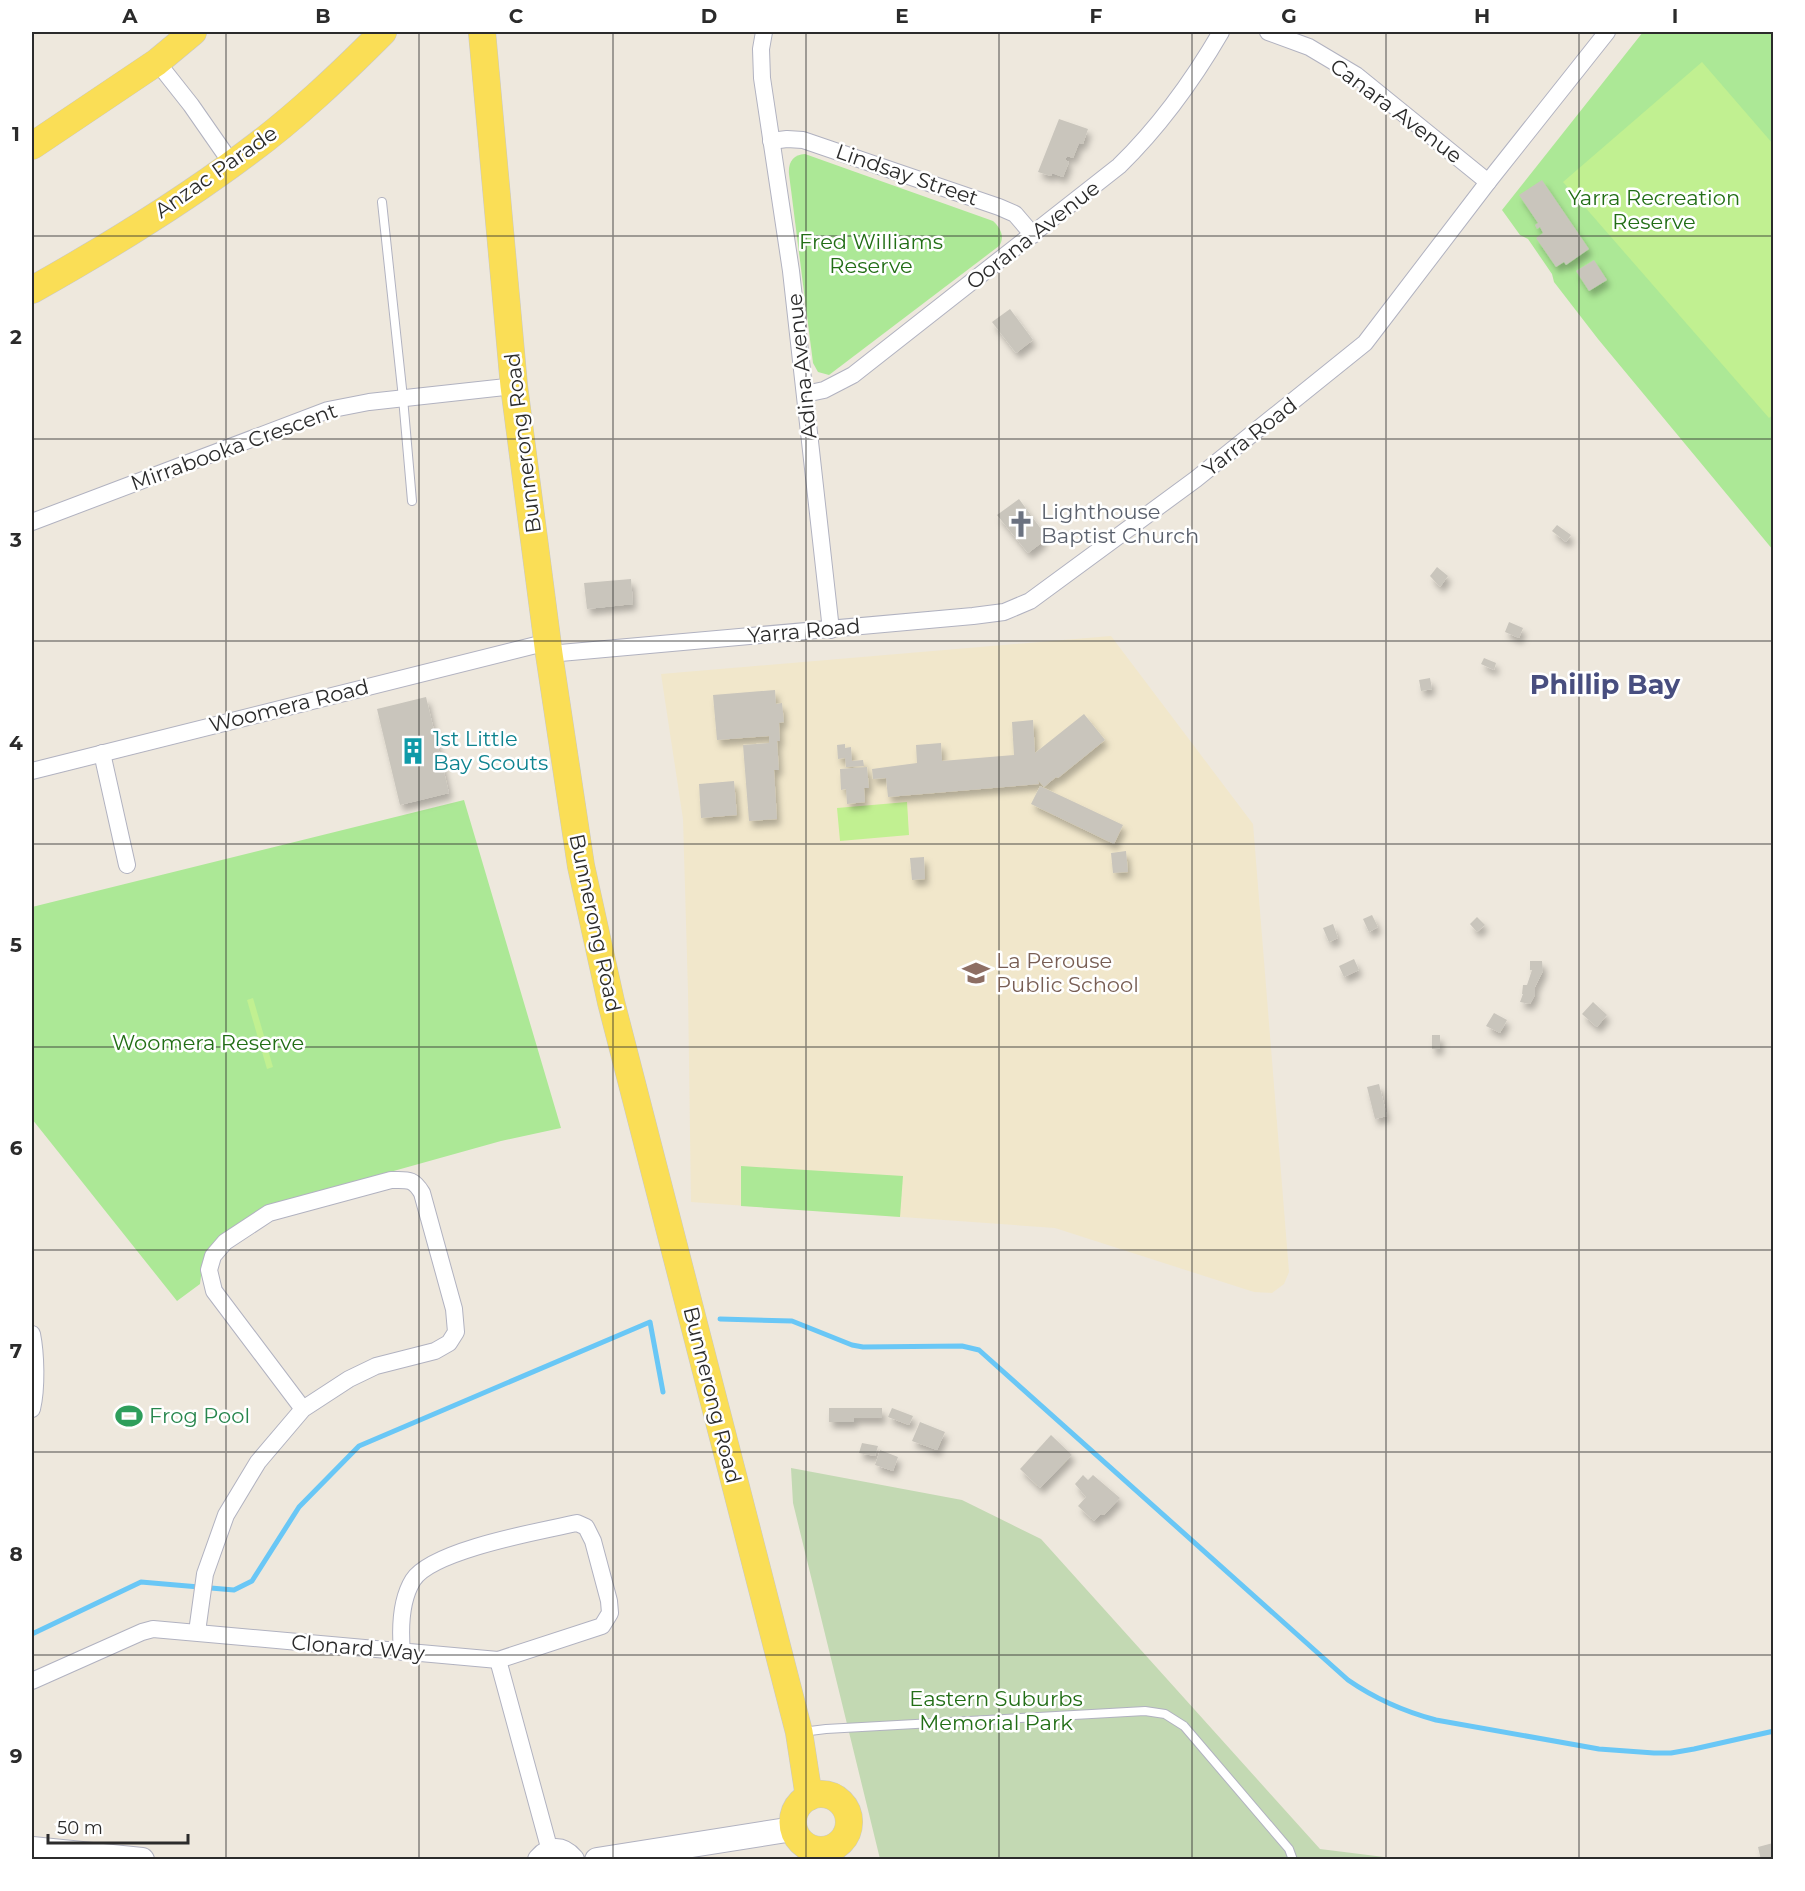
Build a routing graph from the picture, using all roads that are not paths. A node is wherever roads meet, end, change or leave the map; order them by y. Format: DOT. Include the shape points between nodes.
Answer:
graph roads {
  1 [pos="193,32"];
  2 [pos="383,32"];
  3 [pos="482,32"];
  4 [pos="764,32"];
  5 [pos="1221,32"];
  6 [pos="1268,32"];
  7 [pos="1607,32"];
  8 [pos="157,62"];
  9 [pos="771,141"];
  10 [pos="32,146"];
  11 [pos="232,164"];
  12 [pos="1488,182"];
  13 [pos="382,202"];
  14 [pos="1033,235"];
  15 [pos="32,290"];
  16 [pos="514,386"];
  17 [pos="805,393"];
  18 [pos="403,398"];
  19 [pos="412,501"];
  20 [pos="32,522"];
  21 [pos="831,630"];
  22 [pos="548,648"];
  23 [pos="102,753"];
  24 [pos="32,771"];
  25 [pos="127,865"];
  26 [pos="32,1334"];
  27 [pos="32,1409"];
  28 [pos="303,1409"];
  29 [pos="197,1632"];
  30 [pos="402,1652"];
  31 [pos="498,1660"];
  32 [pos="32,1681"];
  33 [pos="799,1732"];
  34 [pos="809,1797"];
  35 [pos="793,1829"];
  36 [pos="32,1849"];
  37 [pos="826,1854"];
  38 [pos="554,1857"];
  39 [pos="132,1859"];
  40 [pos="597,1860"];
  41 [pos="1293,1860"];
  1 -- 8 [label="main road"];
  2 -- 11 [label="main road, Anzac Parade" via="310,102"];
  3 -- 16 [label="main road, Bunnerong Road"];
  4 -- 9 [label="street, Adina Avenue" via="762,78"];
  5 -- 14 [label="street, Oorana Avenue" via="1140,146"];
  6 -- 12 [label="street, Canara Avenue" via="1309,47 1356,75"];
  7 -- 12 [label="street, Yarra Road"];
  8 -- 10 [label="main road"];
  8 -- 11 [label="street"];
  9 -- 14 [label="street, Lindsay Street" via="803,140 999,207 1015,214"];
  9 -- 17 [label="street, Adina Avenue"];
  11 -- 15 [label="main road, Anzac Parade"];
  12 -- 21 [label="street, Yarra Road" via="1365,343 1196,479 1030,601 1004,612"];
  13 -- 18 [label="lane"];
  14 -- 17 [label="street, Oorana Avenue" via="853,375 824,390"];
  16 -- 18 [label="street, Mirrabooka Crescent"];
  16 -- 22 [label="main road, Bunnerong Road"];
  17 -- 21 [label="street, Adina Avenue"];
  18 -- 19 [label="lane"];
  18 -- 20 [label="street, Mirrabooka Crescent" via="328,410"];
  21 -- 22 [label="street, Yarra Road"];
  22 -- 23 [label="street, Woomera Road"];
  22 -- 33 [label="main road, Bunnerong Road" via="581,866 611,1002"];
  23 -- 24 [label="street, Woomera Road"];
  23 -- 25 [label="street"];
  26 -- 27 [label="street"];
  28 -- 28 [label="street" via="376,1366 435,1351 449,1343 456,1332 454,1309 422,1193 415,1183 391,1180 269,1213 225,1242 213,1256 209,1270 214,1292"];
  28 -- 29 [label="street" via="258,1462 226,1515 205,1574"];
  29 -- 30 [label="street, Clonard Way"];
  29 -- 32 [label="street, Clonard Way" via="142,1632"];
  30 -- 31 [label="street, Clonard Way"];
  30 -- 31 [label="street" via="404,1606 414,1580 429,1566 511,1538 577,1523 586,1527 609,1601 610,1613 602,1626"];
  31 -- 38 [label="street"];
  33 -- 34 [label="main road, Bunnerong Road"];
  33 -- 41 [label="lane" via="1145,1711 1165,1714 1184,1726 1289,1849"];
  34 -- 35 [label="main road" via="794,1814"];
  34 -- 37 [label="main road" via="827,1795 843,1805 847,1813 843,1839"];
  35 -- 37 [label="main road" via="801,1843"];
  35 -- 40 [label="street"];
  36 -- 39 [label="street"];
}
